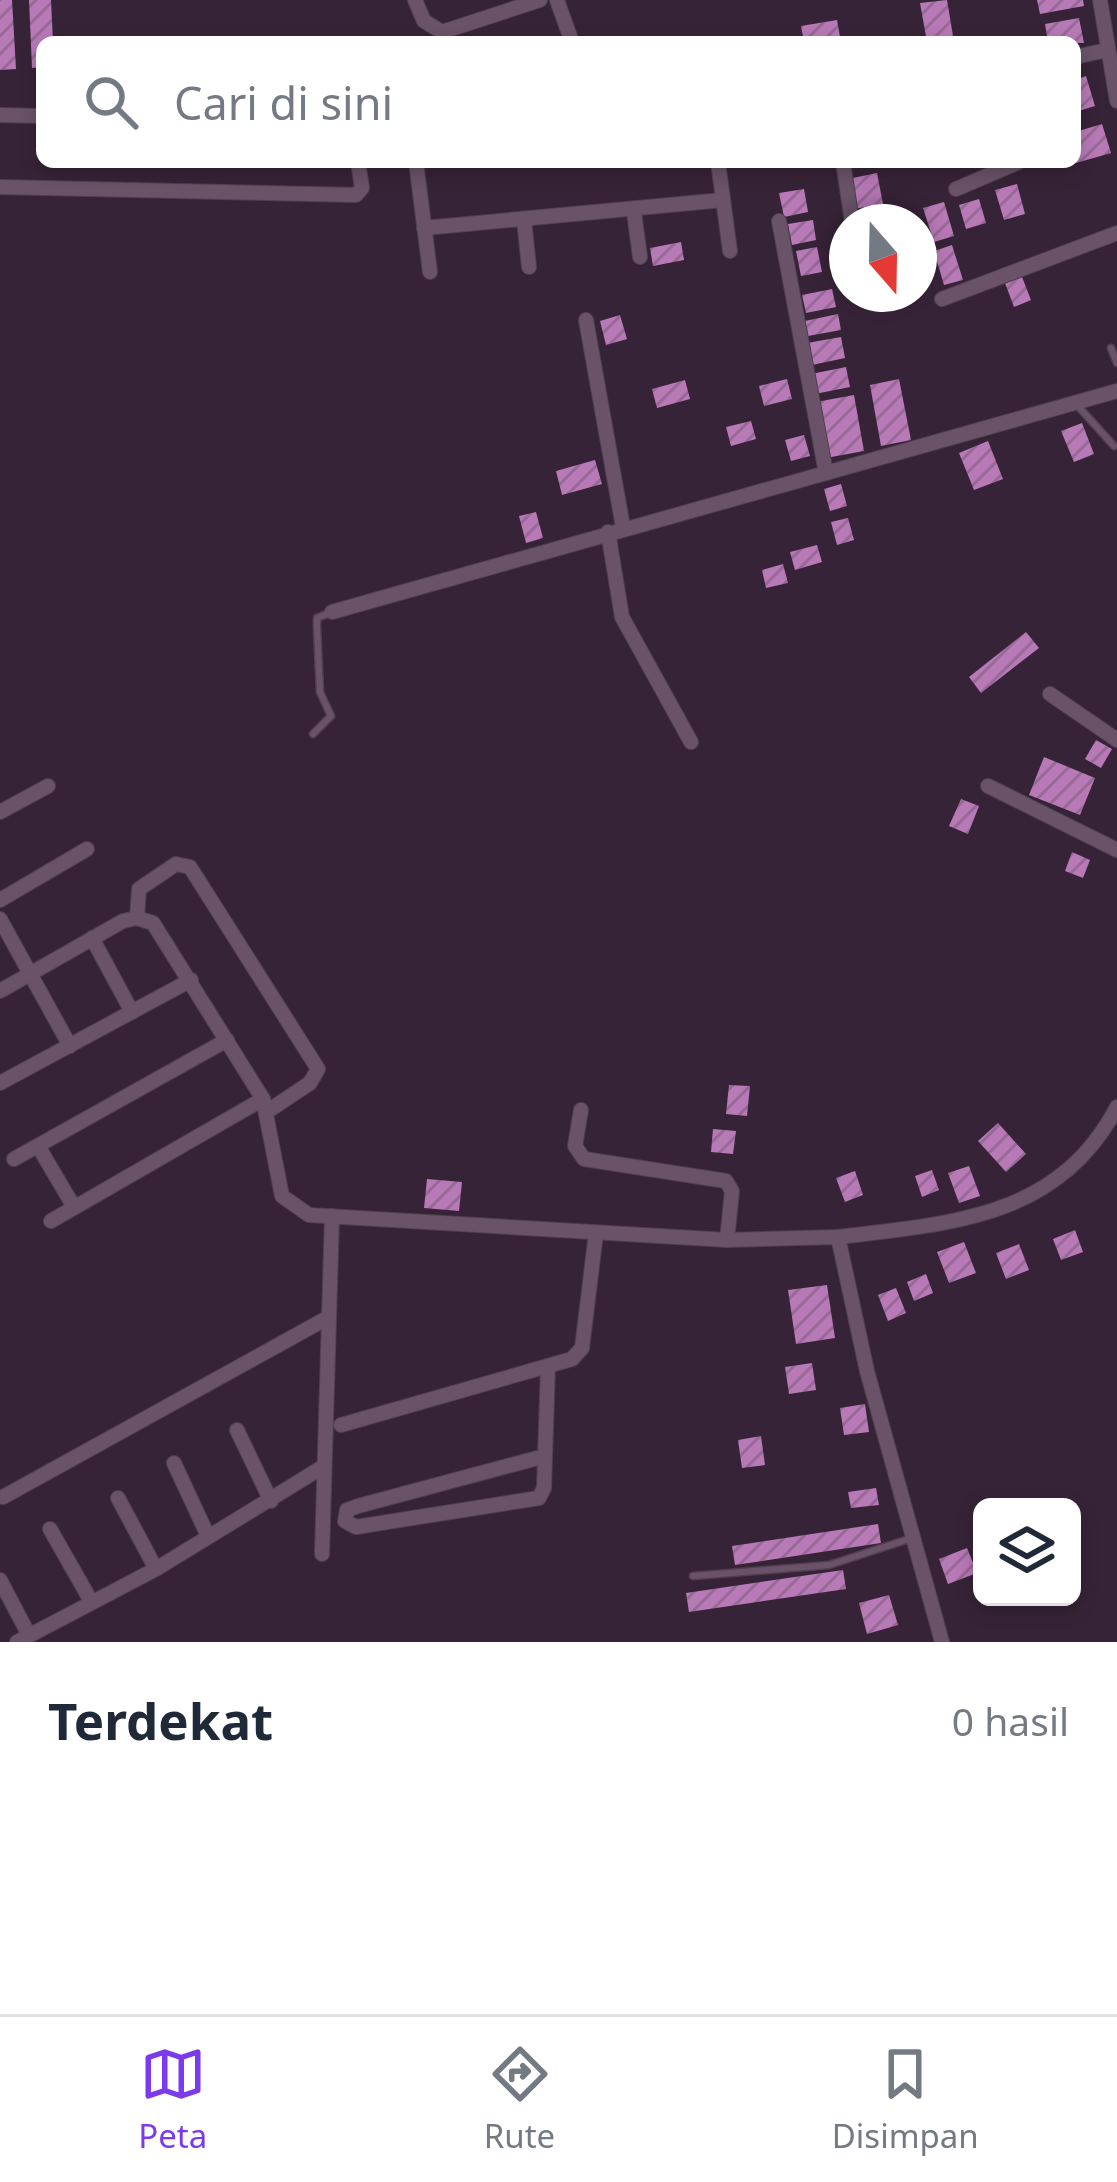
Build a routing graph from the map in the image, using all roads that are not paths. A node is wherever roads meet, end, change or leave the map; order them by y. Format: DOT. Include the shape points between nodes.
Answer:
graph roads {
  1 [pos="415,0"];
  2 [pos="540,0"];
  3 [pos="556,0"];
  4 [pos="1100,0"];
  5 [pos="496,6"];
  6 [pos="570,36"];
  7 [pos="1107,50"];
  8 [pos="1081,56"];
  9 [pos="1117,101"];
  10 [pos="0,115"];
  11 [pos="36,116"];
  12 [pos="359,168"];
  13 [pos="417,168"];
  14 [pos="719,168"];
  15 [pos="844,168"];
  16 [pos="1005,168"];
  17 [pos="0,187"];
  18 [pos="956,189"];
  19 [pos="723,200"];
  20 [pos="849,204"];
  21 [pos="634,212"];
  22 [pos="524,220"];
  23 [pos="778,221"];
  24 [pos="424,228"];
  25 [pos="1117,233"];
  26 [pos="730,251"];
  27 [pos="640,257"];
  28 [pos="529,267"];
  29 [pos="430,272"];
  30 [pos="942,299"];
  31 [pos="586,320"];
  32 [pos="1111,348"];
  33 [pos="1117,363"];
  34 [pos="1117,392"];
  35 [pos="1077,405"];
  36 [pos="1114,446"];
  37 [pos="826,473"];
  38 [pos="616,530"];
  39 [pos="332,612"];
  40 [pos="1050,694"];
  41 [pos="313,734"];
  42 [pos="1117,740"];
  43 [pos="692,742"];
  44 [pos="988,785"];
  45 [pos="48,786"];
  46 [pos="0,812"];
  47 [pos="87,849"];
  48 [pos="1117,850"];
  49 [pos="0,900"];
  50 [pos="137,918"];
  51 [pos="0,919"];
  52 [pos="92,938"];
  53 [pos="30,974"];
  54 [pos="191,980"];
  55 [pos="0,991"];
  56 [pos="132,1012"];
  57 [pos="227,1040"];
  58 [pos="70,1046"];
  59 [pos="0,1083"];
  60 [pos="266,1105"];
  61 [pos="581,1110"];
  62 [pos="1116,1110"];
  63 [pos="38,1146"];
  64 [pos="14,1159"];
  65 [pos="74,1208"];
  66 [pos="332,1216"];
  67 [pos="51,1221"];
  68 [pos="596,1233"];
  69 [pos="838,1238"];
  70 [pos="728,1240"];
  71 [pos="329,1317"];
  72 [pos="548,1366"];
  73 [pos="341,1425"];
  74 [pos="237,1430"];
  75 [pos="545,1456"];
  76 [pos="174,1463"];
  77 [pos="321,1468"];
  78 [pos="3,1497"];
  79 [pos="118,1498"];
  80 [pos="271,1502"];
  81 [pos="50,1529"];
  82 [pos="208,1536"];
  83 [pos="912,1538"];
  84 [pos="322,1554"];
  85 [pos="156,1569"];
  86 [pos="693,1576"];
  87 [pos="0,1580"];
  88 [pos="91,1601"];
  89 [pos="23,1639"];
  90 [pos="942,1642"];
  1 -- 5 [label="street" via="435,32"];
  2 -- 5 [label="street"];
  3 -- 6 [label="street"];
  4 -- 7 [label="street"];
  7 -- 8 [label="street"];
  7 -- 9 [label="street"];
  10 -- 11 [label="street"];
  12 -- 17 [label="street" via="356,195"];
  13 -- 24 [label="street"];
  14 -- 19 [label="street"];
  15 -- 20 [label="street"];
  16 -- 18 [label="street"];
  19 -- 21 [label="street"];
  19 -- 26 [label="street"];
  21 -- 22 [label="street"];
  21 -- 27 [label="street"];
  22 -- 24 [label="street"];
  22 -- 28 [label="street"];
  23 -- 37 [label="street"];
  24 -- 29 [label="street"];
  25 -- 30 [label="street"];
  31 -- 38 [label="street"];
  32 -- 33 [label="lane"];
  34 -- 35 [label="street"];
  35 -- 36 [label="lane"];
  35 -- 37 [label="street"];
  37 -- 38 [label="street"];
  38 -- 39 [label="street"];
  38 -- 43 [label="street" via="622,617"];
  39 -- 41 [label="lane" via="317,618 320,692 331,716"];
  40 -- 42 [label="street"];
  44 -- 48 [label="street"];
  45 -- 46 [label="street"];
  47 -- 49 [label="street"];
  50 -- 52 [label="street"];
  50 -- 54 [label="street" via="153,923"];
  50 -- 60 [label="street" via="139,889 176,864 190,867 318,1069 310,1083"];
  51 -- 53 [label="street"];
  52 -- 53 [label="street"];
  52 -- 56 [label="street"];
  53 -- 55 [label="street"];
  53 -- 58 [label="street"];
  54 -- 56 [label="street"];
  54 -- 57 [label="street"];
  56 -- 58 [label="street"];
  57 -- 60 [label="street"];
  57 -- 63 [label="street"];
  58 -- 59 [label="street"];
  60 -- 65 [label="street"];
  60 -- 66 [label="street" via="287,1204"];
  61 -- 70 [label="street" via="575,1146 584,1160 727,1180"];
  62 -- 69 [label="street" via="1068,1173 1022,1201"];
  63 -- 64 [label="street"];
  63 -- 65 [label="street"];
  65 -- 67 [label="street"];
  66 -- 68 [label="street"];
  66 -- 71 [label="street"];
  68 -- 70 [label="street"];
  68 -- 72 [label="street" via="582,1348"];
  69 -- 70 [label="street"];
  69 -- 83 [label="street"];
  71 -- 77 [label="street"];
  71 -- 78 [label="street"];
  72 -- 73 [label="street"];
  72 -- 75 [label="street"];
  74 -- 80 [label="street"];
  75 -- 75 [label="street" via="536,1501 356,1527 345,1521 358,1506"];
  76 -- 82 [label="street"];
  77 -- 80 [label="street"];
  77 -- 84 [label="street"];
  79 -- 85 [label="street"];
  80 -- 82 [label="street"];
  81 -- 88 [label="street"];
  82 -- 85 [label="street"];
  83 -- 86 [label="lane" via="829,1565"];
  83 -- 90 [label="street"];
  85 -- 88 [label="street"];
  87 -- 89 [label="street"];
  88 -- 89 [label="street"];
}
